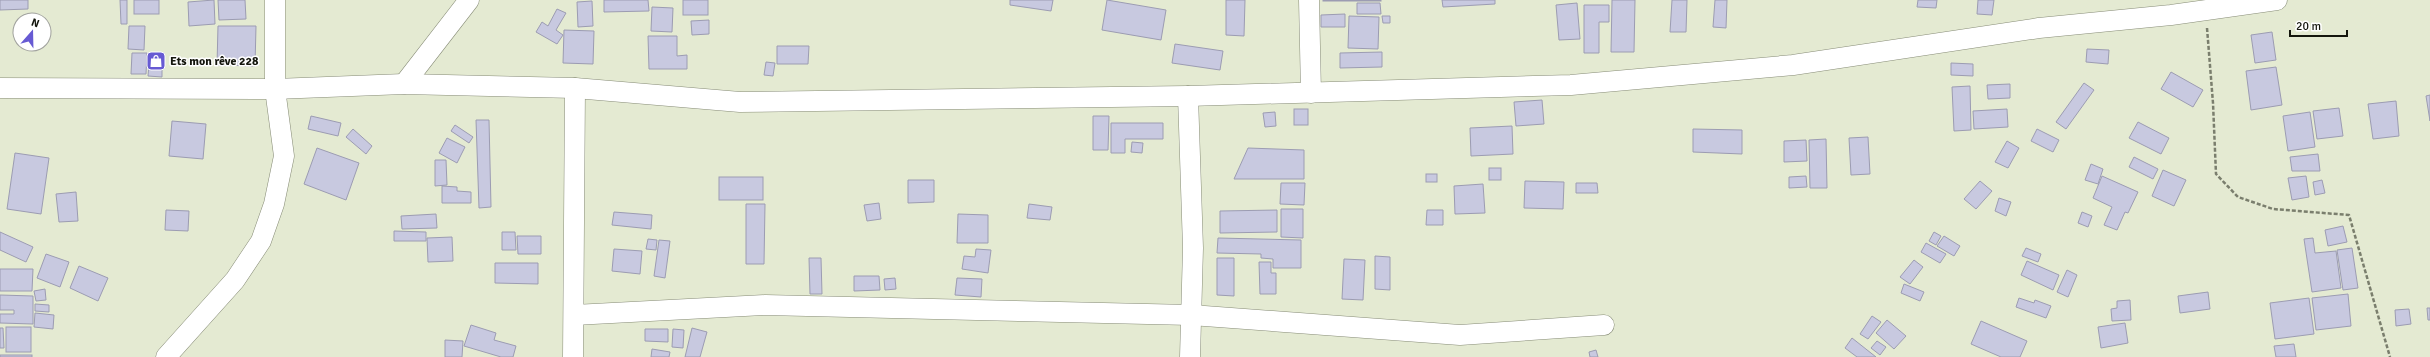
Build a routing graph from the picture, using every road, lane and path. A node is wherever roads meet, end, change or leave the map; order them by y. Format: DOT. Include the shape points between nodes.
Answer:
graph roads {
  1 [pos="275,0"];
  2 [pos="469,0"];
  3 [pos="1309,0"];
  4 [pos="2277,0"];
  5 [pos="2206,8"];
  6 [pos="404,84"];
  7 [pos="0,88"];
  8 [pos="575,88"];
  9 [pos="276,89"];
  10 [pos="1311,93"];
  11 [pos="1188,96"];
  12 [pos="574,315"];
  13 [pos="1191,315"];
  14 [pos="1604,325"];
  15 [pos="166,357"];
  16 [pos="574,357"];
  17 [pos="1190,357"];
  18 [pos="2390,357"];
  1 -- 9 [label="street"];
  2 -- 6 [label="street"];
  3 -- 10 [label="street"];
  4 -- 5 [label="street"];
  5 -- 10 [label="street" via="2171,15 2039,28 1785,65 1572,85"];
  5 -- 18 [label="path" via="2214,103 2216,174 2238,197 2273,209 2349,215"];
  6 -- 8 [label="street"];
  6 -- 9 [label="street"];
  7 -- 9 [label="street"];
  8 -- 11 [label="street" via="740,102"];
  8 -- 12 [label="street"];
  9 -- 15 [label="street" via="284,156 274,204 261,241 235,280"];
  10 -- 11 [label="street"];
  11 -- 13 [label="street" via="1193,248"];
  12 -- 13 [label="street" via="765,305"];
  12 -- 16 [label="street"];
  13 -- 14 [label="street" via="1460,335"];
  13 -- 17 [label="street"];
}
